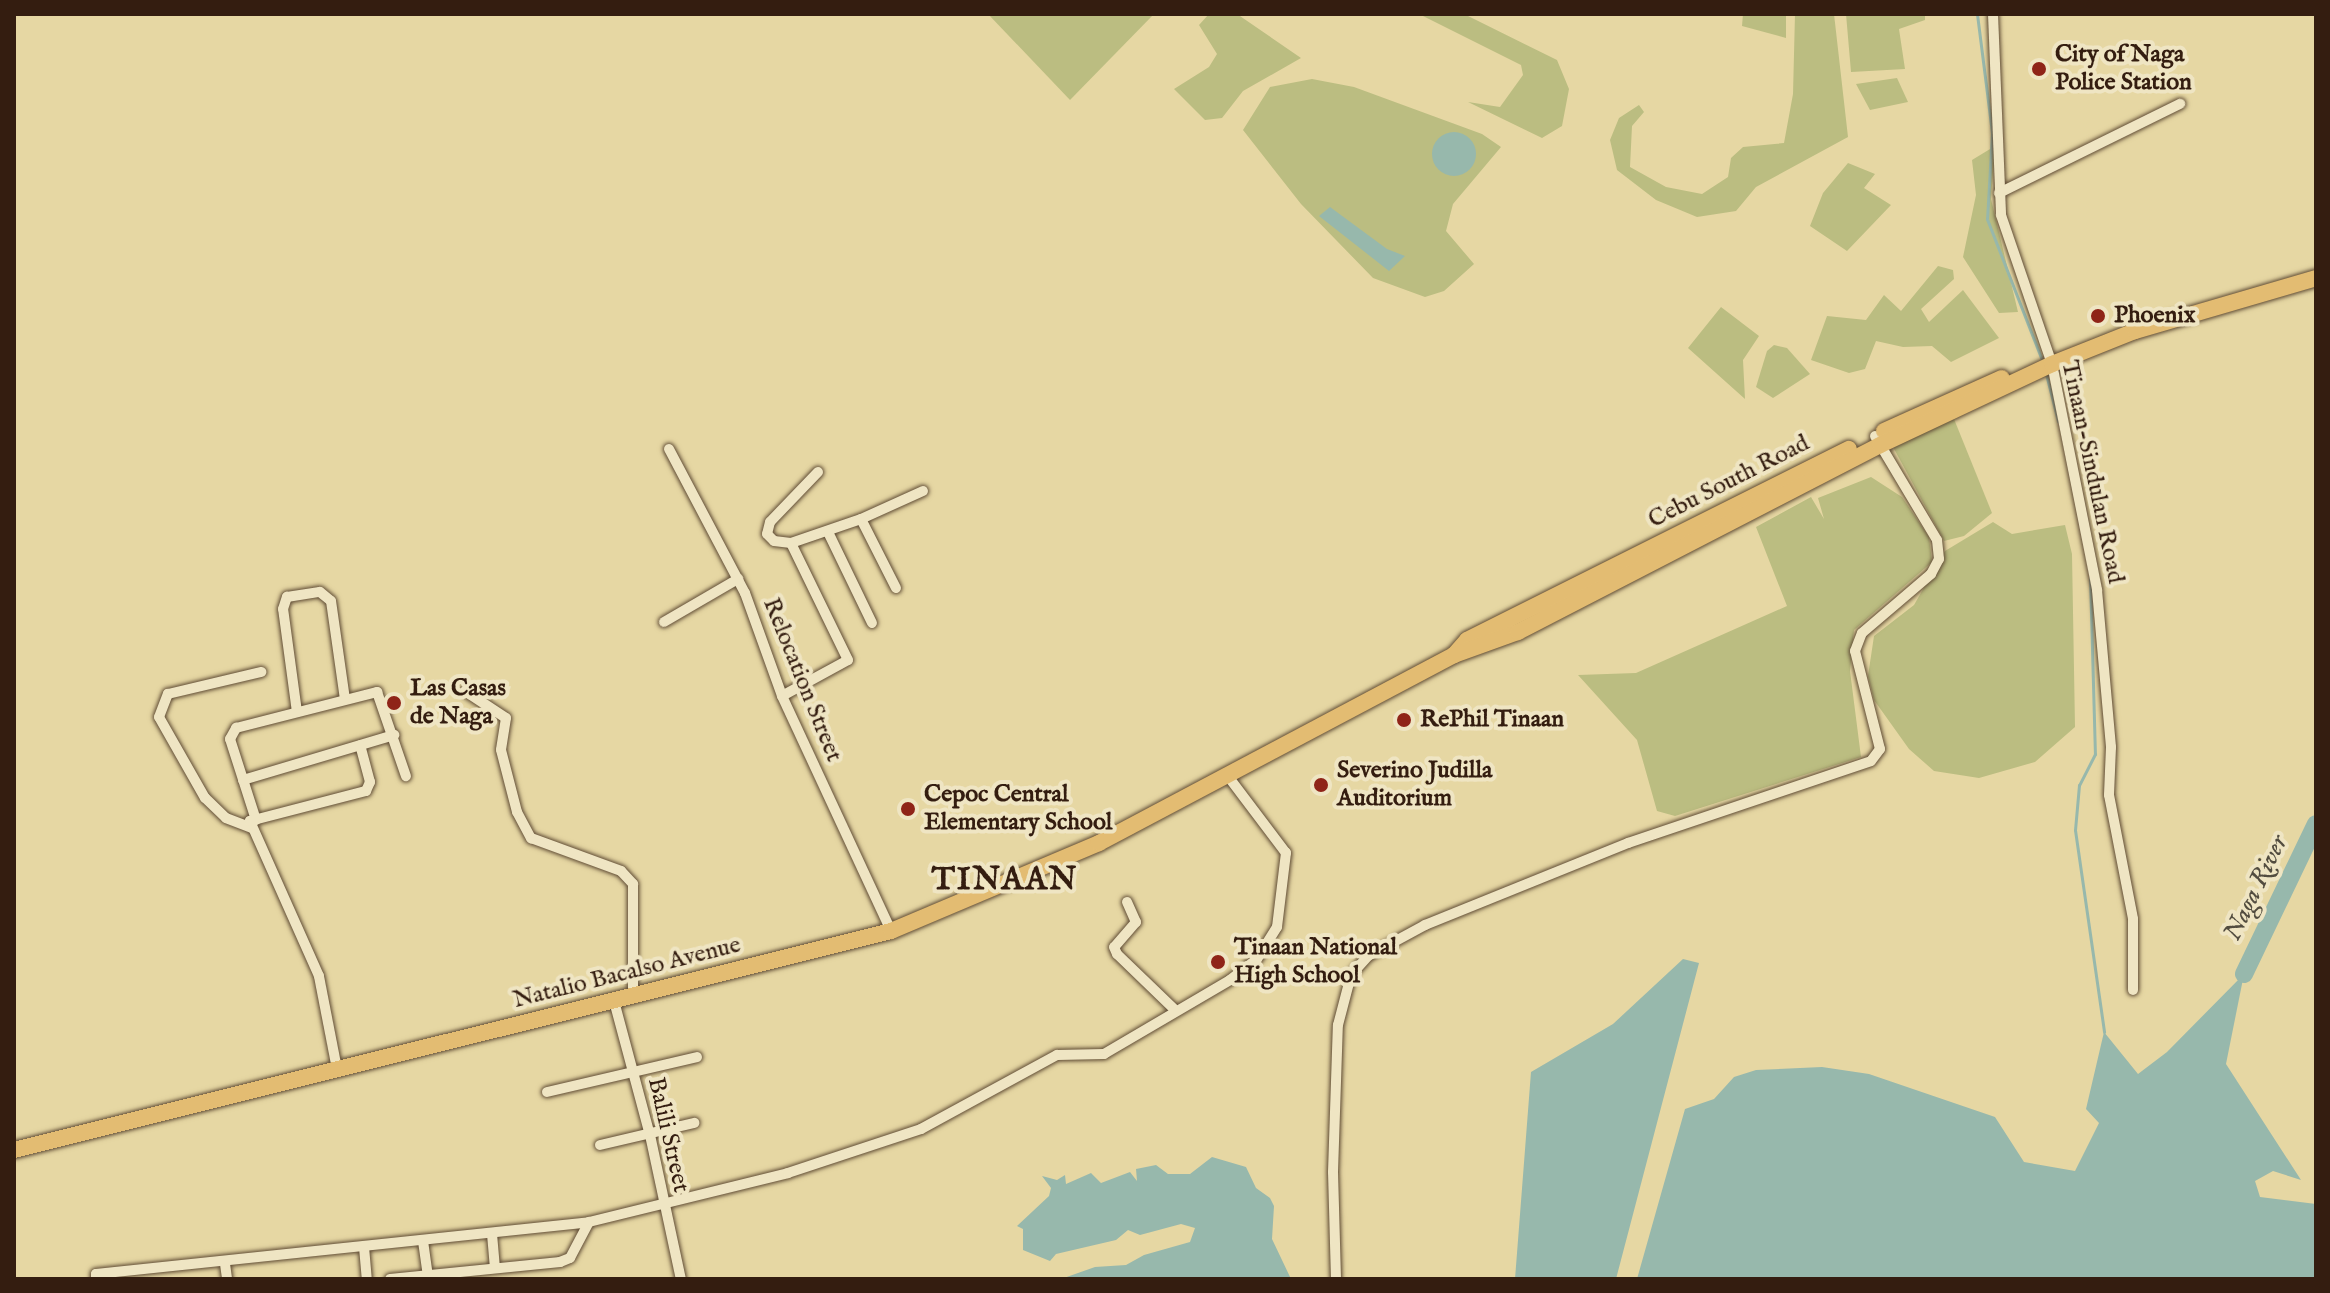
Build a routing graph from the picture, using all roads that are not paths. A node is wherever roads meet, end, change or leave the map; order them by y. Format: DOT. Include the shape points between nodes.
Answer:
graph roads {
  1 [pos="1993,14"];
  2 [pos="2180,104"];
  3 [pos="1999,193"];
  4 [pos="2316,278"];
  5 [pos="2043,367"];
  6 [pos="1878,440"];
  7 [pos="669,449"];
  8 [pos="818,472"];
  9 [pos="923,491"];
  10 [pos="861,519"];
  11 [pos="828,532"];
  12 [pos="791,543"];
  13 [pos="738,579"];
  14 [pos="896,588"];
  15 [pos="664,622"];
  16 [pos="872,623"];
  17 [pos="261,672"];
  18 [pos="465,691"];
  19 [pos="782,696"];
  20 [pos="345,699"];
  21 [pos="297,712"];
  22 [pos="394,735"];
  23 [pos="360,745"];
  24 [pos="1227,775"];
  25 [pos="406,776"];
  26 [pos="243,780"];
  27 [pos="253,823"];
  28 [pos="1127,902"];
  29 [pos="891,931"];
  30 [pos="2133,990"];
  31 [pos="633,995"];
  32 [pos="614,1001"];
  33 [pos="1176,1011"];
  34 [pos="697,1057"];
  35 [pos="337,1069"];
  36 [pos="633,1073"];
  37 [pos="547,1092"];
  38 [pos="694,1123"];
  39 [pos="650,1135"];
  40 [pos="600,1145"];
  41 [pos="14,1150"];
  42 [pos="663,1203"];
  43 [pos="589,1222"];
  44 [pos="492,1234"];
  45 [pos="423,1241"];
  46 [pos="364,1247"];
  47 [pos="225,1264"];
  48 [pos="495,1268"];
  49 [pos="161,1274"];
  50 [pos="428,1275"];
  51 [pos="409,1278"];
  52 [pos="96,1279"];
  53 [pos="227,1279"];
  54 [pos="367,1279"];
  55 [pos="390,1279"];
  56 [pos="681,1279"];
  57 [pos="1336,1279"];
  1 -- 3 [label="street, Tinaan-Sindulan Road"];
  2 -- 3 [label="street"];
  3 -- 5 [label="street, Tinaan-Sindulan Road"];
  4 -- 5 [label="highway, Cebu South Road" via="2135,331"];
  5 -- 6 [label="highway, Cebu South Road"];
  5 -- 30 [label="street, Tinaan-Sindulan Road" via="2097,590 2111,747 2109,795 2133,919"];
  6 -- 24 [label="highway, Cebu South Road" via="1467,640 1454,655"];
  6 -- 57 [label="street" via="1937,540 1939,559 1931,574 1862,633 1855,651 1880,749 1871,761 1628,843 1425,925 1368,956 1351,975 1338,1025"];
  7 -- 13 [label="street, Relocation Street"];
  8 -- 12 [label="street" via="770,522 767,534 774,541"];
  9 -- 10 [label="street"];
  10 -- 11 [label="street"];
  10 -- 14 [label="street"];
  11 -- 12 [label="street"];
  11 -- 16 [label="street"];
  12 -- 19 [label="street" via="848,660"];
  13 -- 15 [label="street"];
  13 -- 19 [label="street, Relocation Street"];
  17 -- 27 [label="street" via="168,694 159,717 205,798 226,818"];
  18 -- 31 [label="street" via="506,718 501,750 517,812 531,838 621,871 633,884"];
  19 -- 29 [label="street, Relocation Street"];
  20 -- 21 [label="street"];
  20 -- 21 [label="street" via="331,601 320,592 287,597 283,609"];
  20 -- 22 [label="street" via="377,692"];
  21 -- 26 [label="street" via="231,732"];
  22 -- 23 [label="street"];
  22 -- 25 [label="street"];
  23 -- 26 [label="street"];
  23 -- 27 [label="street" via="370,782 366,791"];
  24 -- 29 [label="highway, Natalio Bacalso Avenue" via="1033,874"];
  24 -- 33 [label="street" via="1286,853 1277,927 1257,959"];
  26 -- 27 [label="street"];
  27 -- 35 [label="street" via="319,976"];
  28 -- 33 [label="street" via="1136,922 1114,947 1117,954"];
  29 -- 31 [label="highway, Natalio Bacalso Avenue"];
  31 -- 32 [label="highway, Natalio Bacalso Avenue"];
  32 -- 35 [label="highway, Natalio Bacalso Avenue"];
  32 -- 36 [label="street, Balili Street"];
  33 -- 42 [label="street" via="1104,1054 1057,1055 921,1129 788,1173"];
  34 -- 36 [label="street"];
  35 -- 41 [label="highway, Natalio Bacalso Avenue"];
  36 -- 37 [label="street"];
  36 -- 39 [label="street, Balili Street"];
  38 -- 39 [label="street"];
  39 -- 40 [label="street"];
  39 -- 42 [label="street, Balili Street"];
  42 -- 43 [label="street"];
  42 -- 56 [label="street, Balili Street"];
  43 -- 44 [label="street"];
  43 -- 48 [label="street" via="570,1258"];
  44 -- 45 [label="street"];
  44 -- 48 [label="street"];
  45 -- 46 [label="street"];
  45 -- 50 [label="street"];
  46 -- 47 [label="street"];
  46 -- 54 [label="street"];
  47 -- 49 [label="street"];
  47 -- 53 [label="street"];
  48 -- 50 [label="street"];
  49 -- 52 [label="street" via="96,1274"];
  50 -- 51 [label="street"];
  51 -- 55 [label="street"];
}
